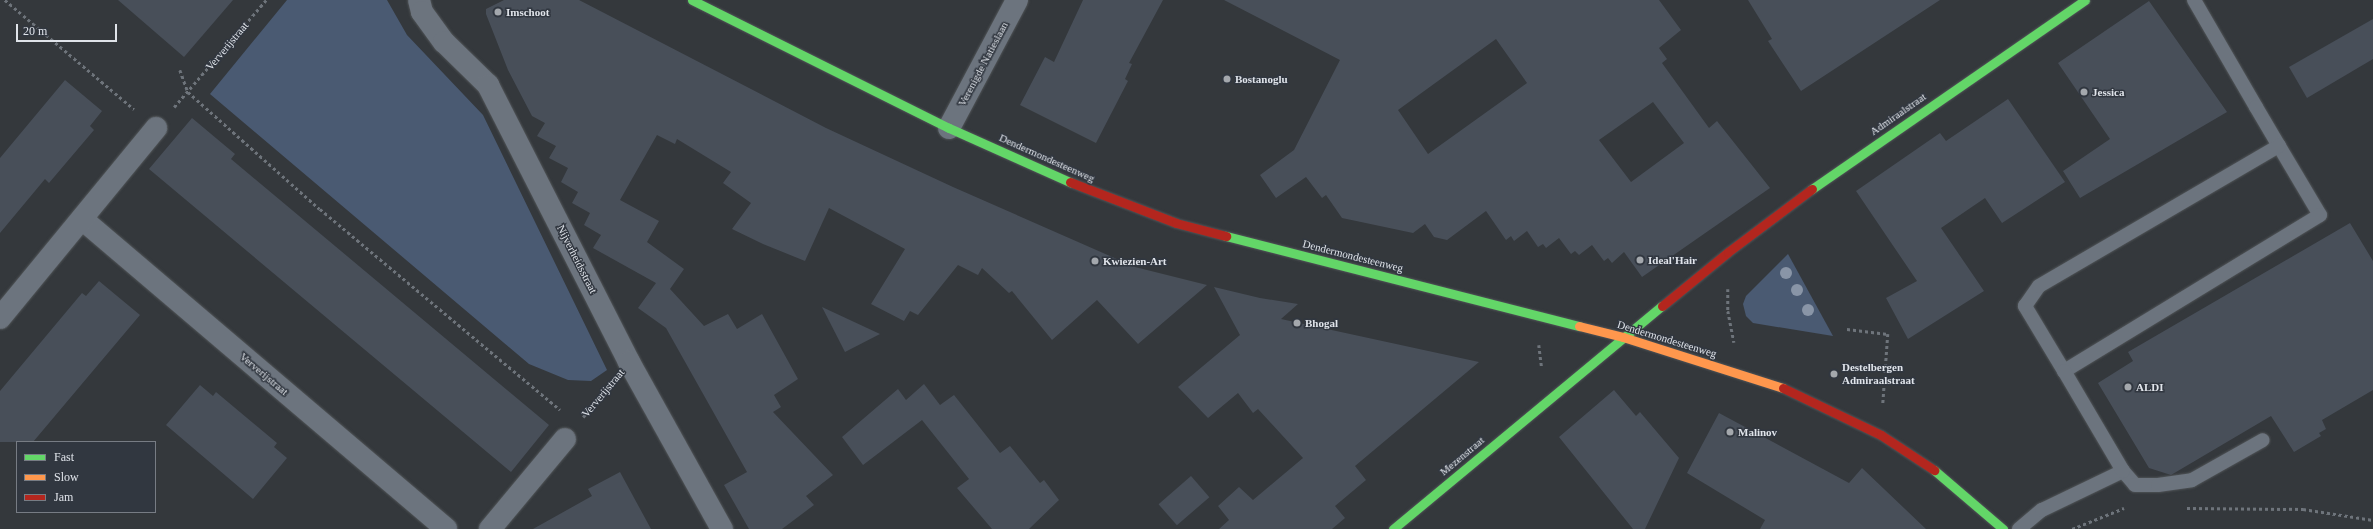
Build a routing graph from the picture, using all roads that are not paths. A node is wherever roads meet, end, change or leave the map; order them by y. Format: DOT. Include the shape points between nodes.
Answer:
graph roads {
  1 [pos="419,0"];
  2 [pos="692,0"];
  3 [pos="1018,0"];
  4 [pos="2085,0"];
  5 [pos="2194,0"];
  6 [pos="156,128"];
  7 [pos="949,128"];
  8 [pos="2279,146"];
  9 [pos="82,219"];
  10 [pos="0,318"];
  11 [pos="1623,337"];
  12 [pos="2064,371"];
  13 [pos="565,439"];
  14 [pos="2263,440"];
  15 [pos="2122,471"];
  16 [pos="446,529"];
  17 [pos="490,529"];
  18 [pos="721,529"];
  19 [pos="1393,529"];
  20 [pos="2003,529"];
  21 [pos="2019,529"];
  1 -- 18 [label="street, Nijverheidsstraat" via="422,12 444,42 488,86 629,362"];
  2 -- 7 [label="main road, Dendermondesteenweg"];
  3 -- 7 [label="street, Verenigde Natieslaan"];
  4 -- 11 [label="main road, Admiraalstraat" via="1827,178 1728,252"];
  5 -- 8 [label="lane"];
  6 -- 9 [label="street"];
  7 -- 11 [label="main road, Dendermondesteenweg" via="1066,181 1176,223"];
  8 -- 12 [label="lane" via="2039,286 2025,306"];
  8 -- 12 [label="lane" via="2320,216"];
  9 -- 10 [label="street"];
  9 -- 16 [label="street, Ververijstraat"];
  11 -- 19 [label="main road, Mezenstraat"];
  11 -- 20 [label="main road, Dendermondesteenweg" via="1773,384 1819,404 1880,435 1936,472"];
  12 -- 15 [label="lane"];
  13 -- 17 [label="street"];
  14 -- 15 [label="lane" via="2192,480 2158,485 2135,485"];
  15 -- 21 [label="lane" via="2042,510"];
}
